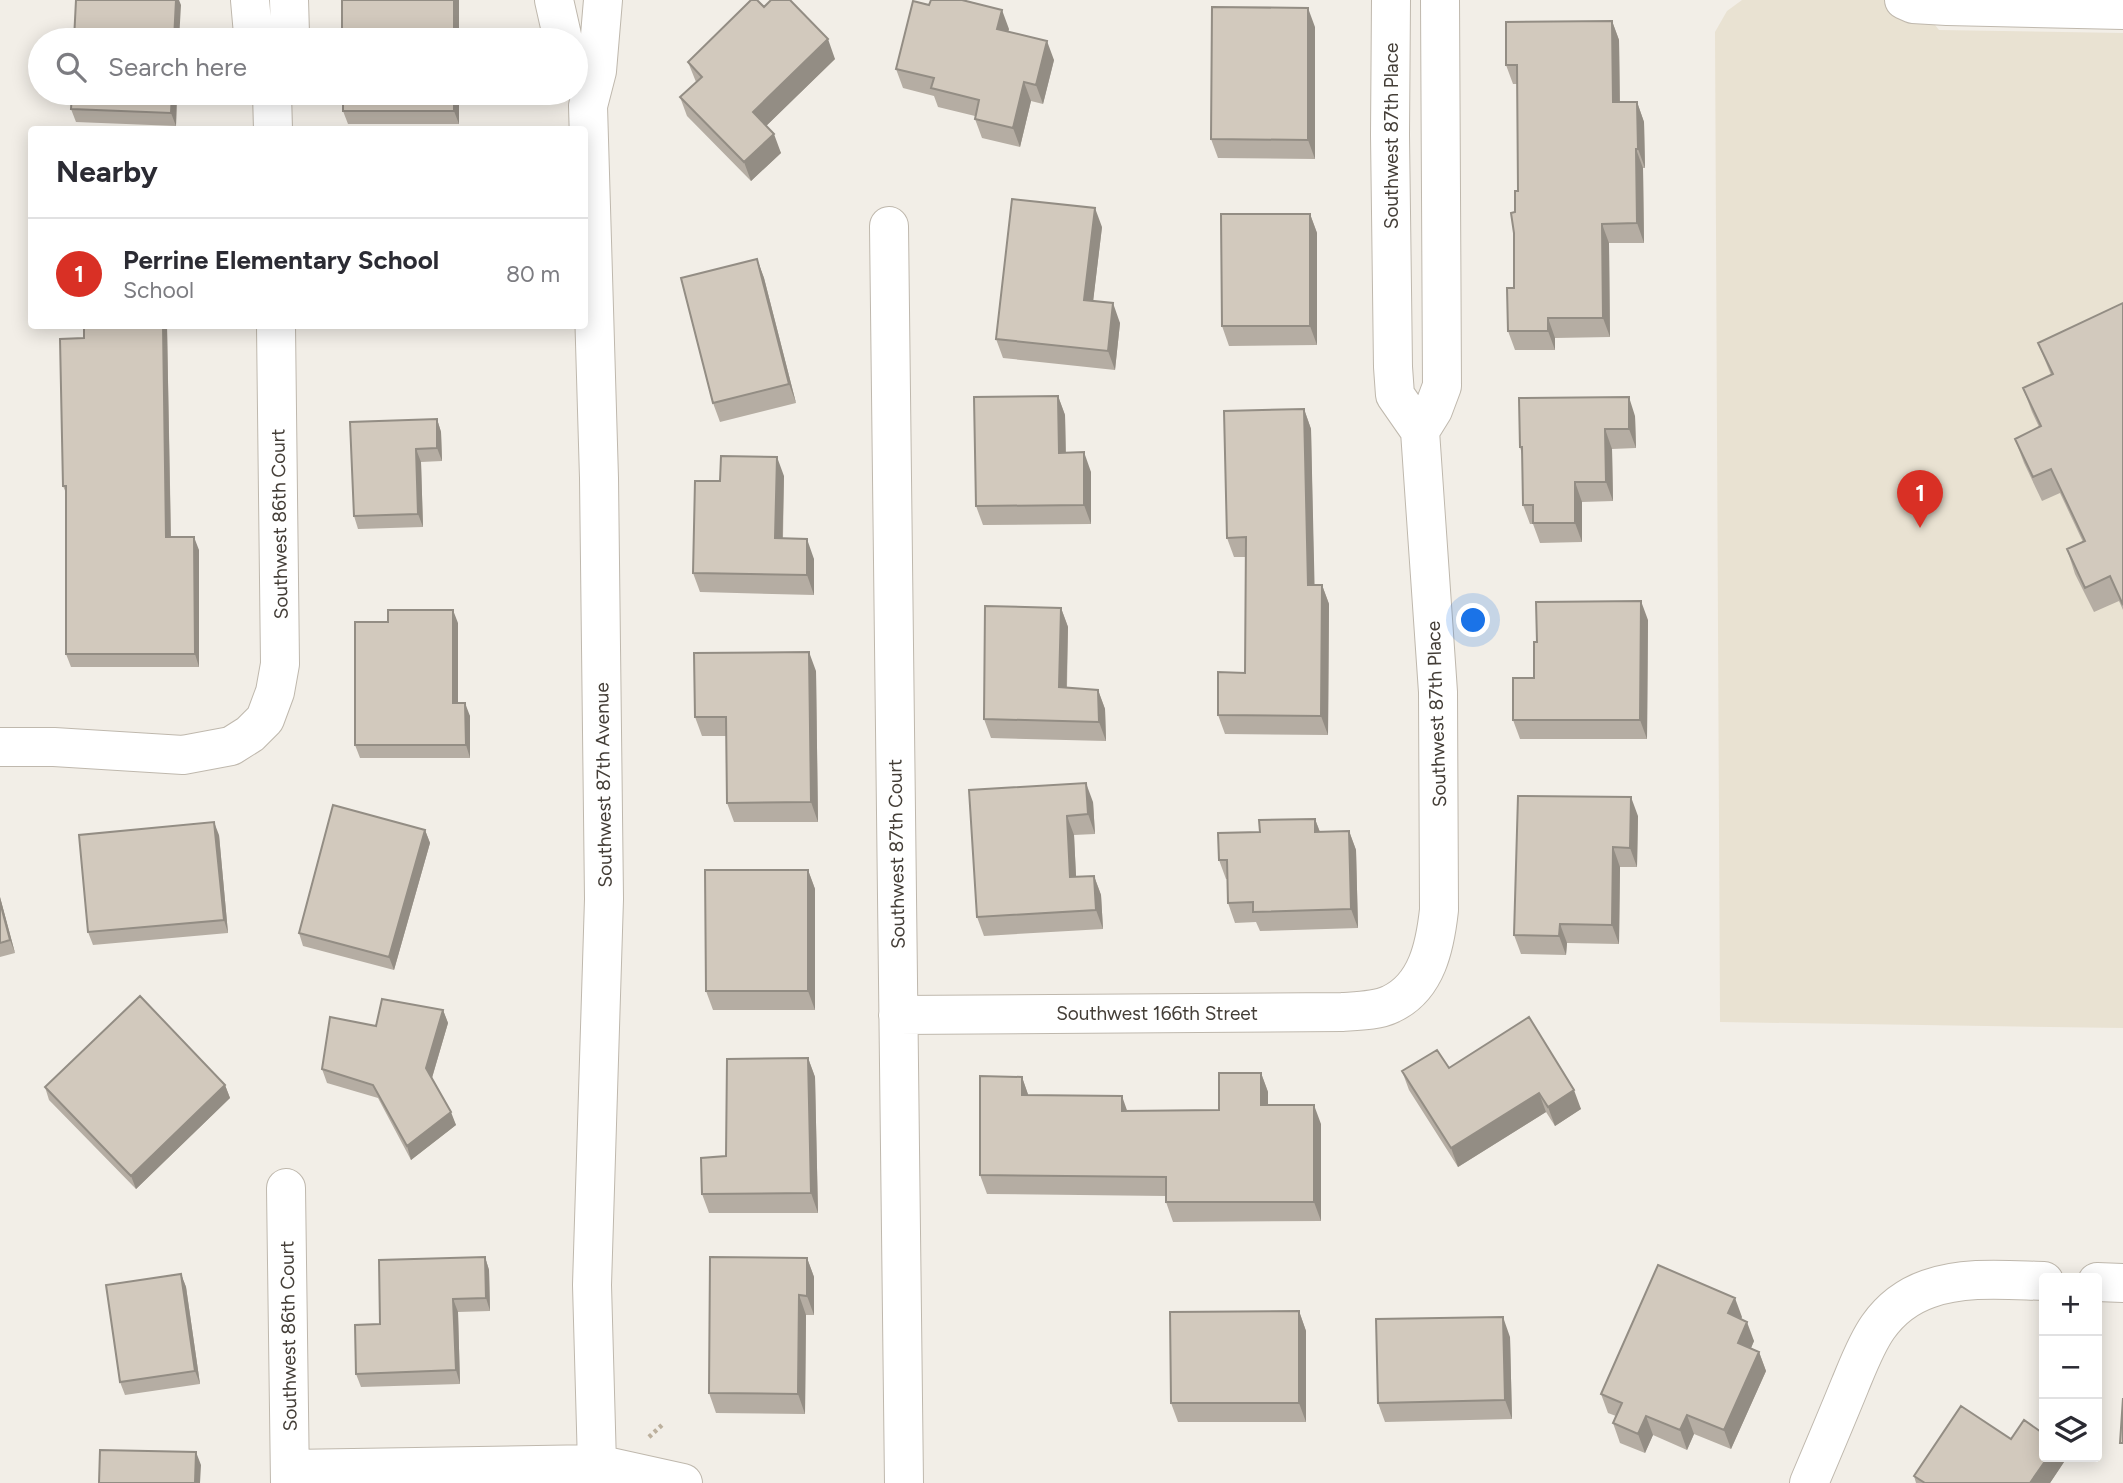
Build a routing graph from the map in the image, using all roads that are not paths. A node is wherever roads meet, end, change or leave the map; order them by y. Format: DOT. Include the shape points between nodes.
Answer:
graph roads {
  1 [pos="250,0"];
  2 [pos="289,0"];
  3 [pos="554,0"];
  4 [pos="603,0"];
  5 [pos="1391,0"];
  6 [pos="1440,0"];
  7 [pos="1904,0"];
  8 [pos="2123,10"];
  9 [pos="252,28"];
  10 [pos="290,28"];
  11 [pos="560,28"];
  12 [pos="588,87"];
  13 [pos="272,105"];
  14 [pos="582,105"];
  15 [pos="273,126"];
  16 [pos="583,126"];
  17 [pos="889,226"];
  18 [pos="588,231"];
  19 [pos="276,329"];
  20 [pos="1420,431"];
  21 [pos="0,747"];
  22 [pos="1411,991"];
  23 [pos="898,1015"];
  24 [pos="286,1188"];
  25 [pos="2039,1281"];
  26 [pos="2102,1282"];
  27 [pos="2123,1283"];
  28 [pos="597,1464"];
  29 [pos="290,1476"];
  30 [pos="683,1483"];
  31 [pos="904,1483"];
  32 [pos="1809,1483"];
  1 -- 9 [label="street"];
  2 -- 10 [label="street"];
  3 -- 11 [label="street"];
  4 -- 12 [label="street, Southwest 87th Avenue" via="597,71"];
  5 -- 20 [label="street, Southwest 87th Place" via="1394,386 1395,395"];
  6 -- 20 [label="street" via="1442,386"];
  7 -- 8 [label="street" via="1947,6"];
  13 -- 15 [label="street"];
  14 -- 16 [label="street, Southwest 87th Avenue"];
  17 -- 23 [label="street, Southwest 87th Court"];
  18 -- 28 [label="street, Southwest 87th Avenue" via="599,478 604,898 592,1285"];
  19 -- 21 [label="street, Southwest 86th Court" via="279,664 265,719 231,746 183,755"];
  20 -- 22 [label="street, Southwest 87th Place" via="1438,692 1439,910 1426,969"];
  22 -- 23 [label="street, Southwest 166th Street" via="1390,1004 1342,1012"];
  23 -- 31 [label="street, Southwest 87th Court"];
  24 -- 29 [label="street, Southwest 86th Court"];
  25 -- 32 [label="street" via="1958,1282 1930,1288 1893,1310 1877,1328 1863,1356"];
  26 -- 27 [label="street"];
  28 -- 29 [label="street"];
  28 -- 30 [label="street"];
}
